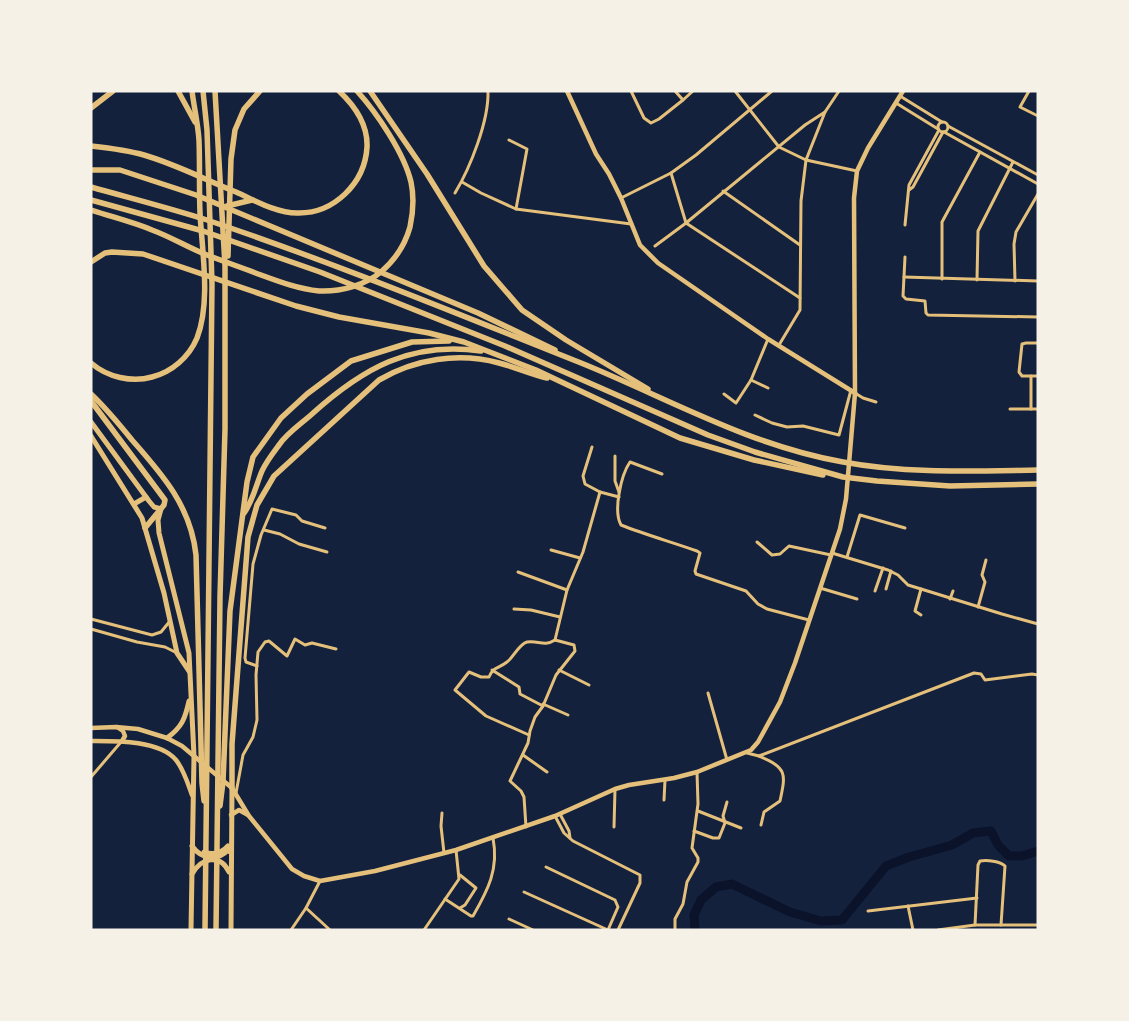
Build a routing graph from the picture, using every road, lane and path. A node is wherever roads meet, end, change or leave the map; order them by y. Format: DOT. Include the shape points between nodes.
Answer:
graph roads {
  1 [pos="113,91"];
  2 [pos="178,91"];
  3 [pos="192,91"];
  4 [pos="203,91"];
  5 [pos="215,91"];
  6 [pos="260,91"];
  7 [pos="339,91"];
  8 [pos="357,91"];
  9 [pos="370,91"];
  10 [pos="488,91"];
  11 [pos="567,91"];
  12 [pos="631,91"];
  13 [pos="675,91"];
  14 [pos="693,91"];
  15 [pos="735,91"];
  16 [pos="772,91"];
  17 [pos="839,91"];
  18 [pos="1029,91"];
  19 [pos="901,94"];
  20 [pos="683,100"];
  21 [pos="895,102"];
  22 [pos="94,106"];
  23 [pos="750,110"];
  24 [pos="825,112"];
  25 [pos="1038,115"];
  26 [pos="942,122"];
  27 [pos="197,126"];
  28 [pos="948,126"];
  29 [pos="941,130"];
  30 [pos="509,140"];
  31 [pos="91,146"];
  32 [pos="779,147"];
  33 [pos="980,152"];
  34 [pos="806,160"];
  35 [pos="1014,162"];
  36 [pos="1010,169"];
  37 [pos="91,170"];
  38 [pos="857,172"];
  39 [pos="671,173"];
  40 [pos="1038,175"];
  41 [pos="462,182"];
  42 [pos="1038,184"];
  43 [pos="91,187"];
  44 [pos="723,191"];
  45 [pos="455,193"];
  46 [pos="1038,194"];
  47 [pos="621,198"];
  48 [pos="253,199"];
  49 [pos="91,200"];
  50 [pos="225,207"];
  51 [pos="516,209"];
  52 [pos="91,210"];
  53 [pos="686,223"];
  54 [pos="632,224"];
  55 [pos="906,225"];
  56 [pos="655,246"];
  57 [pos="801,246"];
  58 [pos="905,257"];
  59 [pos="91,262"];
  60 [pos="225,266"];
  61 [pos="904,278"];
  62 [pos="942,279"];
  63 [pos="977,280"];
  64 [pos="1015,281"];
  65 [pos="1038,281"];
  66 [pos="800,298"];
  67 [pos="1038,317"];
  68 [pos="768,339"];
  69 [pos="464,342"];
  70 [pos="1038,343"];
  71 [pos="779,346"];
  72 [pos="493,353"];
  73 [pos="91,363"];
  74 [pos="590,367"];
  75 [pos="1031,376"];
  76 [pos="1038,376"];
  77 [pos="751,380"];
  78 [pos="563,383"];
  79 [pos="768,388"];
  80 [pos="853,392"];
  81 [pos="91,394"];
  82 [pos="724,394"];
  83 [pos="663,399"];
  84 [pos="91,401"];
  85 [pos="876,402"];
  86 [pos="1010,409"];
  87 [pos="1031,409"];
  88 [pos="1038,409"];
  89 [pos="755,415"];
  90 [pos="91,422"];
  91 [pos="91,436"];
  92 [pos="592,447"];
  93 [pos="615,456"];
  94 [pos="1038,470"];
  95 [pos="662,474"];
  96 [pos="844,477"];
  97 [pos="1038,484"];
  98 [pos="600,492"];
  99 [pos="619,494"];
  100 [pos="146,497"];
  101 [pos="134,504"];
  102 [pos="161,510"];
  103 [pos="243,516"];
  104 [pos="145,528"];
  105 [pos="325,528"];
  106 [pos="905,528"];
  107 [pos="264,530"];
  108 [pos="757,542"];
  109 [pos="551,550"];
  110 [pos="327,552"];
  111 [pos="832,554"];
  112 [pos="847,557"];
  113 [pos="580,558"];
  114 [pos="986,560"];
  115 [pos="883,568"];
  116 [pos="891,571"];
  117 [pos="518,572"];
  118 [pos="820,588"];
  119 [pos="921,589"];
  120 [pos="567,590"];
  121 [pos="886,590"];
  122 [pos="875,591"];
  123 [pos="953,591"];
  124 [pos="950,598"];
  125 [pos="857,599"];
  126 [pos="978,607"];
  127 [pos="514,609"];
  128 [pos="921,615"];
  129 [pos="560,617"];
  130 [pos="91,619"];
  131 [pos="170,619"];
  132 [pos="810,620"];
  133 [pos="1038,624"];
  134 [pos="91,629"];
  135 [pos="555,640"];
  136 [pos="336,649"];
  137 [pos="177,653"];
  138 [pos="257,666"];
  139 [pos="492,670"];
  140 [pos="559,670"];
  141 [pos="190,672"];
  142 [pos="1038,675"];
  143 [pos="589,686"];
  144 [pos="708,694"];
  145 [pos="191,696"];
  146 [pos="543,705"];
  147 [pos="568,715"];
  148 [pos="116,727"];
  149 [pos="91,728"];
  150 [pos="529,735"];
  151 [pos="167,738"];
  152 [pos="91,741"];
  153 [pos="122,741"];
  154 [pos="747,753"];
  155 [pos="523,754"];
  156 [pos="194,756"];
  157 [pos="759,756"];
  158 [pos="727,761"];
  159 [pos="204,764"];
  160 [pos="194,771"];
  161 [pos="547,772"];
  162 [pos="697,772"];
  163 [pos="91,777"];
  164 [pos="665,780"];
  165 [pos="232,788"];
  166 [pos="615,789"];
  167 [pos="236,794"];
  168 [pos="193,796"];
  169 [pos="664,800"];
  170 [pos="726,802"];
  171 [pos="698,811"];
  172 [pos="442,813"];
  173 [pos="560,814"];
  174 [pos="230,815"];
  175 [pos="249,816"];
  176 [pos="555,816"];
  177 [pos="725,821"];
  178 [pos="761,825"];
  179 [pos="526,827"];
  180 [pos="614,827"];
  181 [pos="207,828"];
  182 [pos="216,828"];
  183 [pos="741,828"];
  184 [pos="694,831"];
  185 [pos="493,838"];
  186 [pos="570,838"];
  187 [pos="192,843"];
  188 [pos="230,843"];
  189 [pos="456,850"];
  190 [pos="444,853"];
  191 [pos="230,857"];
  192 [pos="546,867"];
  193 [pos="192,874"];
  194 [pos="230,874"];
  195 [pos="460,875"];
  196 [pos="320,881"];
  197 [pos="524,892"];
  198 [pos="976,898"];
  199 [pos="445,899"];
  200 [pos="908,906"];
  201 [pos="306,908"];
  202 [pos="460,908"];
  203 [pos="868,911"];
  204 [pos="509,919"];
  205 [pos="975,925"];
  206 [pos="1000,925"];
  207 [pos="1038,926"];
  208 [pos="1014,928"];
  209 [pos="191,930"];
  210 [pos="205,930"];
  211 [pos="216,930"];
  212 [pos="231,930"];
  213 [pos="291,930"];
  214 [pos="330,930"];
  215 [pos="424,930"];
  216 [pos="533,930"];
  217 [pos="608,930"];
  218 [pos="618,930"];
  219 [pos="673,930"];
  220 [pos="913,930"];
  221 [pos="938,930"];
  1 -- 22 [label="highway"];
  2 -- 27 [label="highway"];
  3 -- 27 [label="highway"];
  4 -- 181 [label="highway" via="212,284"];
  5 -- 60 [label="highway"];
  6 -- 60 [label="highway" via="244,108 236,130 231,159"];
  7 -- 48 [label="highway" via="358,113 367,140 363,167 355,183 330,205 306,213 295,214"];
  8 -- 52 [label="highway" via="371,106 397,150 411,183 412,218 401,251 392,262 375,276 354,286 320,291 283,283 207,255 152,230"];
  9 -- 83 [label="highway" via="484,266 522,310"];
  10 -- 41 [label="street" via="482,127"];
  11 -- 47 [label="main road"];
  12 -- 20 [label="street" via="644,118 651,123"];
  13 -- 20 [label="street"];
  14 -- 20 [label="street"];
  15 -- 23 [label="street"];
  16 -- 23 [label="street"];
  17 -- 24 [label="street"];
  18 -- 25 [label="street" via="1020,107"];
  19 -- 21 [label="main road"];
  19 -- 26 [label="street"];
  21 -- 29 [label="street"];
  21 -- 38 [label="main road"];
  23 -- 32 [label="street"];
  23 -- 39 [label="street"];
  24 -- 32 [label="street"];
  24 -- 34 [label="street"];
  26 -- 28 [label="street"];
  26 -- 29 [label="street" via="939,124"];
  27 -- 73 [label="highway" via="204,281 202,318 197,338 188,354 162,374 151,378 130,379 106,372"];
  28 -- 29 [label="street" via="947,130"];
  28 -- 35 [label="street"];
  29 -- 33 [label="street"];
  29 -- 55 [label="street" via="909,184"];
  30 -- 51 [label="street" via="527,149"];
  31 -- 48 [label="highway" via="144,155"];
  32 -- 34 [label="street"];
  32 -- 44 [label="street"];
  33 -- 36 [label="street"];
  33 -- 62 [label="street" via="942,222"];
  34 -- 38 [label="street"];
  34 -- 57 [label="street" via="800,201"];
  35 -- 36 [label="street"];
  35 -- 40 [label="street"];
  36 -- 42 [label="street"];
  36 -- 63 [label="street" via="978,231"];
  37 -- 50 [label="highway" via="120,170"];
  38 -- 80 [label="main road" via="854,198"];
  39 -- 47 [label="street"];
  39 -- 53 [label="street"];
  41 -- 45 [label="street"];
  41 -- 51 [label="street"];
  43 -- 74 [label="highway" via="205,220 328,263"];
  44 -- 53 [label="street"];
  44 -- 57 [label="street"];
  46 -- 64 [label="street" via="1016,232"];
  47 -- 54 [label="main road"];
  48 -- 50 [label="highway"];
  49 -- 96 [label="highway" via="203,231 320,272 505,346 708,435"];
  50 -- 74 [label="highway" via="478,313"];
  51 -- 54 [label="street"];
  53 -- 56 [label="street"];
  53 -- 66 [label="street"];
  54 -- 68 [label="main road" via="640,244 658,263"];
  57 -- 66 [label="street"];
  58 -- 61 [label="street"];
  59 -- 69 [label="highway" via="105,253 143,254 339,318 430,332"];
  60 -- 182 [label="highway" via="225,429"];
  61 -- 62 [label="street"];
  61 -- 67 [label="street" via="904,297 925,301 929,315"];
  62 -- 63 [label="street"];
  63 -- 64 [label="street"];
  64 -- 65 [label="street"];
  66 -- 71 [label="street" via="799,315"];
  68 -- 71 [label="main road"];
  68 -- 77 [label="street"];
  69 -- 72 [label="highway"];
  69 -- 103 [label="highway" via="412,342 359,357 334,373 281,418 257,449 250,468"];
  70 -- 75 [label="street" via="1021,346 1020,374"];
  71 -- 80 [label="main road"];
  72 -- 78 [label="highway"];
  72 -- 103 [label="highway" via="425,350 386,362 361,375 334,394 280,443 263,468"];
  74 -- 83 [label="highway"];
  75 -- 76 [label="street"];
  75 -- 87 [label="street"];
  77 -- 79 [label="street"];
  77 -- 82 [label="street" via="736,403"];
  78 -- 96 [label="highway" via="686,440 799,471"];
  78 -- 165 [label="highway" via="484,359 447,358 409,365 379,380 274,476 257,505 248,537 232,744"];
  80 -- 85 [label="street"];
  80 -- 89 [label="street" via="839,435 804,426 787,427"];
  80 -- 111 [label="main road" via="846,499"];
  81 -- 181 [label="highway" via="164,477 186,513 195,543 202,783"];
  83 -- 94 [label="highway" via="751,438 843,462 953,472"];
  84 -- 102 [label="highway" via="164,496"];
  86 -- 87 [label="street"];
  87 -- 88 [label="street"];
  90 -- 100 [label="main road"];
  91 -- 101 [label="main road"];
  92 -- 98 [label="street" via="583,476 588,486"];
  93 -- 99 [label="street"];
  95 -- 99 [label="street" via="630,462"];
  96 -- 97 [label="highway" via="950,486"];
  98 -- 99 [label="street"];
  98 -- 113 [label="street"];
  99 -- 132 [label="street" via="622,525 697,551 700,554 696,574 746,591 767,609"];
  100 -- 101 [label="main road"];
  100 -- 102 [label="main road"];
  101 -- 104 [label="main road"];
  102 -- 104 [label="highway"];
  102 -- 141 [label="main road" via="159,533 189,653"];
  103 -- 182 [label="highway" via="230,611 224,782"];
  104 -- 131 [label="main road"];
  105 -- 107 [label="street" via="273,508"];
  106 -- 112 [label="street" via="860,515"];
  107 -- 110 [label="street"];
  107 -- 138 [label="street" via="252,564 245,658 246,662"];
  108 -- 111 [label="street" via="772,555 780,554 789,546"];
  109 -- 113 [label="street"];
  111 -- 112 [label="street"];
  111 -- 118 [label="main road"];
  112 -- 115 [label="street"];
  113 -- 120 [label="street"];
  114 -- 126 [label="street" via="982,575 985,582"];
  115 -- 116 [label="street"];
  115 -- 122 [label="street"];
  116 -- 119 [label="street"];
  116 -- 121 [label="street"];
  117 -- 120 [label="street"];
  118 -- 125 [label="street"];
  118 -- 132 [label="main road"];
  119 -- 124 [label="street"];
  119 -- 128 [label="street" via="914,611"];
  120 -- 129 [label="street"];
  123 -- 124 [label="street"];
  124 -- 126 [label="street"];
  126 -- 133 [label="street"];
  127 -- 129 [label="street"];
  129 -- 135 [label="street"];
  130 -- 131 [label="street" via="152,635 165,630"];
  131 -- 137 [label="main road"];
  132 -- 154 [label="main road" via="780,702 758,742"];
  134 -- 137 [label="street" via="165,647"];
  135 -- 139 [label="street" via="546,645 527,642 507,662"];
  135 -- 140 [label="street" via="576,648"];
  136 -- 138 [label="street" via="312,643 305,645 296,639 287,656 268,641 258,652"];
  137 -- 141 [label="main road"];
  138 -- 167 [label="street" via="257,720 254,737 243,756"];
  139 -- 146 [label="street" via="519,686 520,694"];
  139 -- 150 [label="street" via="487,678 468,672 455,690 486,716"];
  140 -- 143 [label="street"];
  140 -- 146 [label="street"];
  141 -- 145 [label="main road"];
  142 -- 157 [label="street" via="985,680 981,674 974,673"];
  144 -- 158 [label="street"];
  145 -- 151 [label="main road" via="182,724"];
  145 -- 156 [label="main road"];
  146 -- 147 [label="street"];
  146 -- 150 [label="street"];
  148 -- 149 [label="main road"];
  148 -- 151 [label="main road" via="148,731"];
  148 -- 153 [label="main road" via="123,731"];
  150 -- 155 [label="street"];
  151 -- 156 [label="main road"];
  152 -- 153 [label="main road"];
  153 -- 163 [label="street"];
  153 -- 168 [label="main road" via="167,752 179,765"];
  154 -- 157 [label="street"];
  154 -- 158 [label="main road"];
  155 -- 161 [label="street"];
  155 -- 179 [label="street" via="510,781 524,797"];
  156 -- 159 [label="main road"];
  156 -- 160 [label="main road"];
  157 -- 178 [label="street" via="775,763 784,779 780,801 764,812"];
  158 -- 162 [label="main road"];
  159 -- 160 [label="main road"];
  159 -- 165 [label="main road"];
  160 -- 168 [label="main road"];
  162 -- 164 [label="main road"];
  162 -- 171 [label="street"];
  164 -- 166 [label="main road"];
  164 -- 169 [label="street"];
  165 -- 167 [label="main road"];
  165 -- 174 [label="main road"];
  166 -- 173 [label="main road"];
  166 -- 180 [label="street"];
  167 -- 175 [label="main road"];
  168 -- 187 [label="main road"];
  170 -- 177 [label="street"];
  171 -- 177 [label="street"];
  171 -- 184 [label="street"];
  172 -- 190 [label="street"];
  173 -- 176 [label="main road"];
  173 -- 186 [label="street" via="570,831"];
  174 -- 175 [label="main road" via="239,810"];
  174 -- 188 [label="main road"];
  175 -- 196 [label="main road" via="292,869"];
  176 -- 179 [label="main road"];
  176 -- 186 [label="street"];
  177 -- 183 [label="street"];
  177 -- 184 [label="street" via="721,835 716,839"];
  179 -- 185 [label="main road"];
  181 -- 210 [label="highway"];
  182 -- 211 [label="highway"];
  184 -- 219 [label="street" via="692,848 698,862 687,882"];
  185 -- 189 [label="main road"];
  185 -- 202 [label="street" via="491,883 472,916"];
  186 -- 218 [label="street" via="640,875 640,883"];
  187 -- 188 [label="main road" via="198,850 208,853 222,851"];
  187 -- 191 [label="main road" via="198,853 208,858 219,857 229,849"];
  187 -- 193 [label="main road"];
  188 -- 191 [label="main road"];
  189 -- 190 [label="main road"];
  189 -- 195 [label="street"];
  190 -- 196 [label="main road"];
  191 -- 194 [label="main road"];
  192 -- 217 [label="street" via="617,902"];
  193 -- 194 [label="main road" via="200,863 210,859 224,864"];
  193 -- 209 [label="main road"];
  194 -- 212 [label="main road"];
  195 -- 199 [label="street"];
  195 -- 202 [label="street" via="476,888"];
  196 -- 201 [label="street"];
  197 -- 217 [label="street"];
  198 -- 200 [label="street"];
  198 -- 205 [label="street"];
  198 -- 206 [label="street" via="980,861 1005,866"];
  199 -- 202 [label="street"];
  199 -- 215 [label="street"];
  200 -- 203 [label="street"];
  200 -- 220 [label="street"];
  201 -- 213 [label="street"];
  201 -- 214 [label="street"];
  204 -- 216 [label="street"];
  205 -- 206 [label="street"];
  205 -- 221 [label="street"];
  206 -- 208 [label="street"];
  207 -- 208 [label="street"];
}
